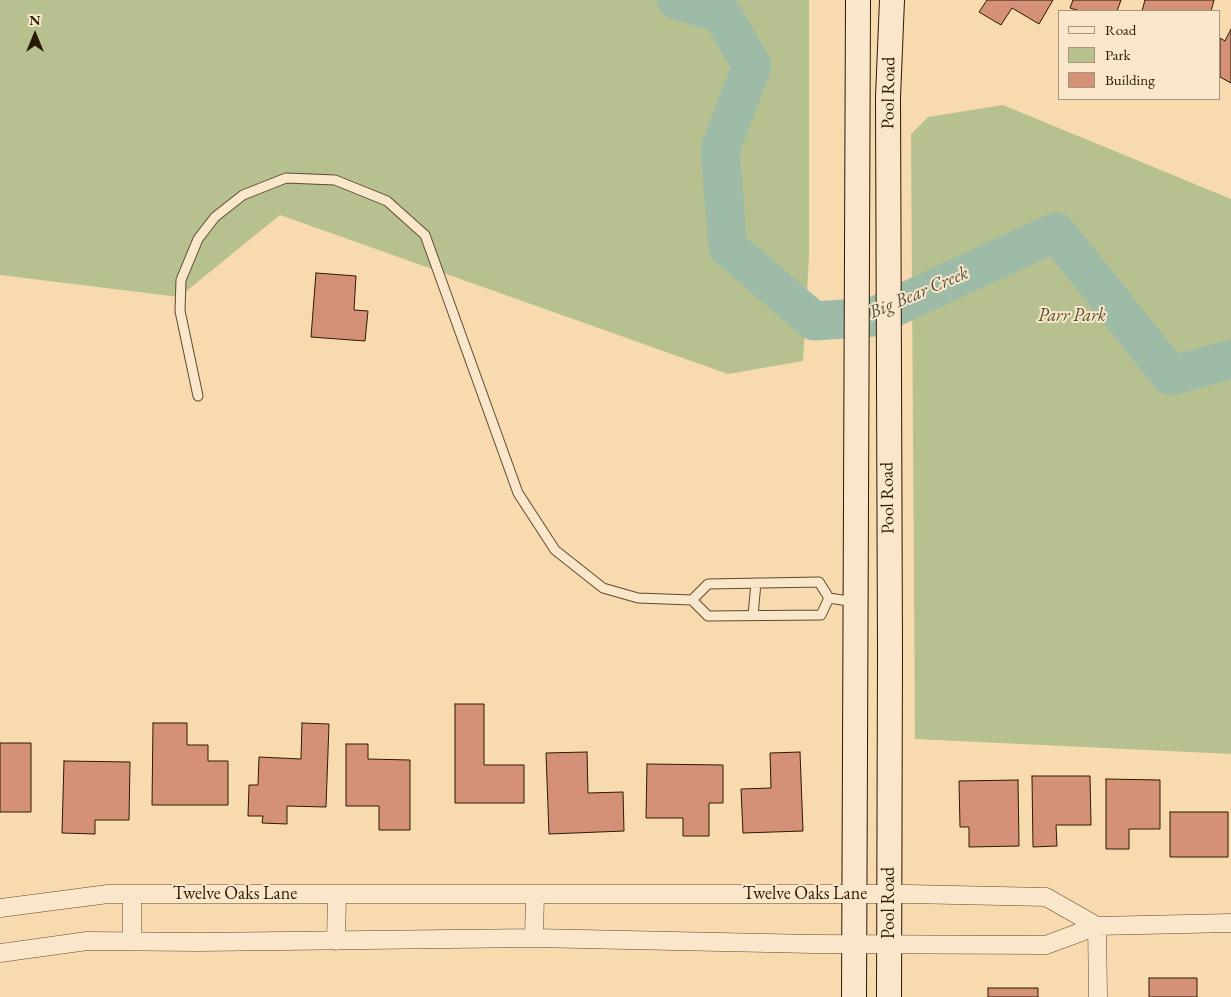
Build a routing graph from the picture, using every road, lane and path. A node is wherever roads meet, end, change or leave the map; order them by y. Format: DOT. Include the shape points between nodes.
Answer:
graph roads {
  1 [pos="858,0"];
  2 [pos="892,0"];
  3 [pos="198,396"];
  4 [pos="756,583"];
  5 [pos="829,598"];
  6 [pos="692,600"];
  7 [pos="855,602"];
  8 [pos="889,603"];
  9 [pos="753,615"];
  10 [pos="132,894"];
  11 [pos="337,894"];
  12 [pos="535,894"];
  13 [pos="854,894"];
  14 [pos="889,894"];
  15 [pos="0,908"];
  16 [pos="1231,923"];
  17 [pos="1097,926"];
  18 [pos="534,938"];
  19 [pos="132,941"];
  20 [pos="336,941"];
  21 [pos="854,944"];
  22 [pos="889,944"];
  23 [pos="0,953"];
  24 [pos="854,997"];
  25 [pos="889,997"];
  26 [pos="1098,997"];
  1 -- 7 [label="main road, Pool Road"];
  2 -- 8 [label="main road, Pool Road" via="888,97"];
  3 -- 6 [label="lane" via="180,311 181,280 198,239 215,217 243,195 286,178 335,180 387,201 425,235 518,493 554,550 604,588 638,598"];
  4 -- 5 [label="lane" via="819,582"];
  4 -- 6 [label="lane" via="708,584"];
  4 -- 9 [label="lane"];
  5 -- 7 [label="lane"];
  5 -- 9 [label="lane" via="821,615"];
  6 -- 9 [label="lane" via="708,616"];
  7 -- 8 [label="main road"];
  7 -- 13 [label="main road, Pool Road"];
  8 -- 14 [label="main road, Pool Road"];
  10 -- 11 [label="street, Twelve Oaks Lane"];
  10 -- 15 [label="street, Twelve Oaks Lane" via="108,894"];
  10 -- 19 [label="street"];
  11 -- 12 [label="street, Twelve Oaks Lane"];
  11 -- 20 [label="street"];
  12 -- 13 [label="street, Twelve Oaks Lane"];
  12 -- 18 [label="street"];
  13 -- 14 [label="street, Twelve Oaks Lane"];
  13 -- 21 [label="main road, Pool Road"];
  14 -- 17 [label="street, Twelve Oaks Lane" via="1046,897"];
  14 -- 22 [label="main road, Pool Road"];
  16 -- 17 [label="street"];
  17 -- 22 [label="street" via="1046,945"];
  17 -- 26 [label="street"];
  18 -- 20 [label="street"];
  18 -- 21 [label="street"];
  19 -- 20 [label="street"];
  19 -- 23 [label="street" via="87,941"];
  21 -- 22 [label="street"];
  21 -- 24 [label="main road, Pool Road"];
  22 -- 25 [label="main road, Pool Road"];
}
